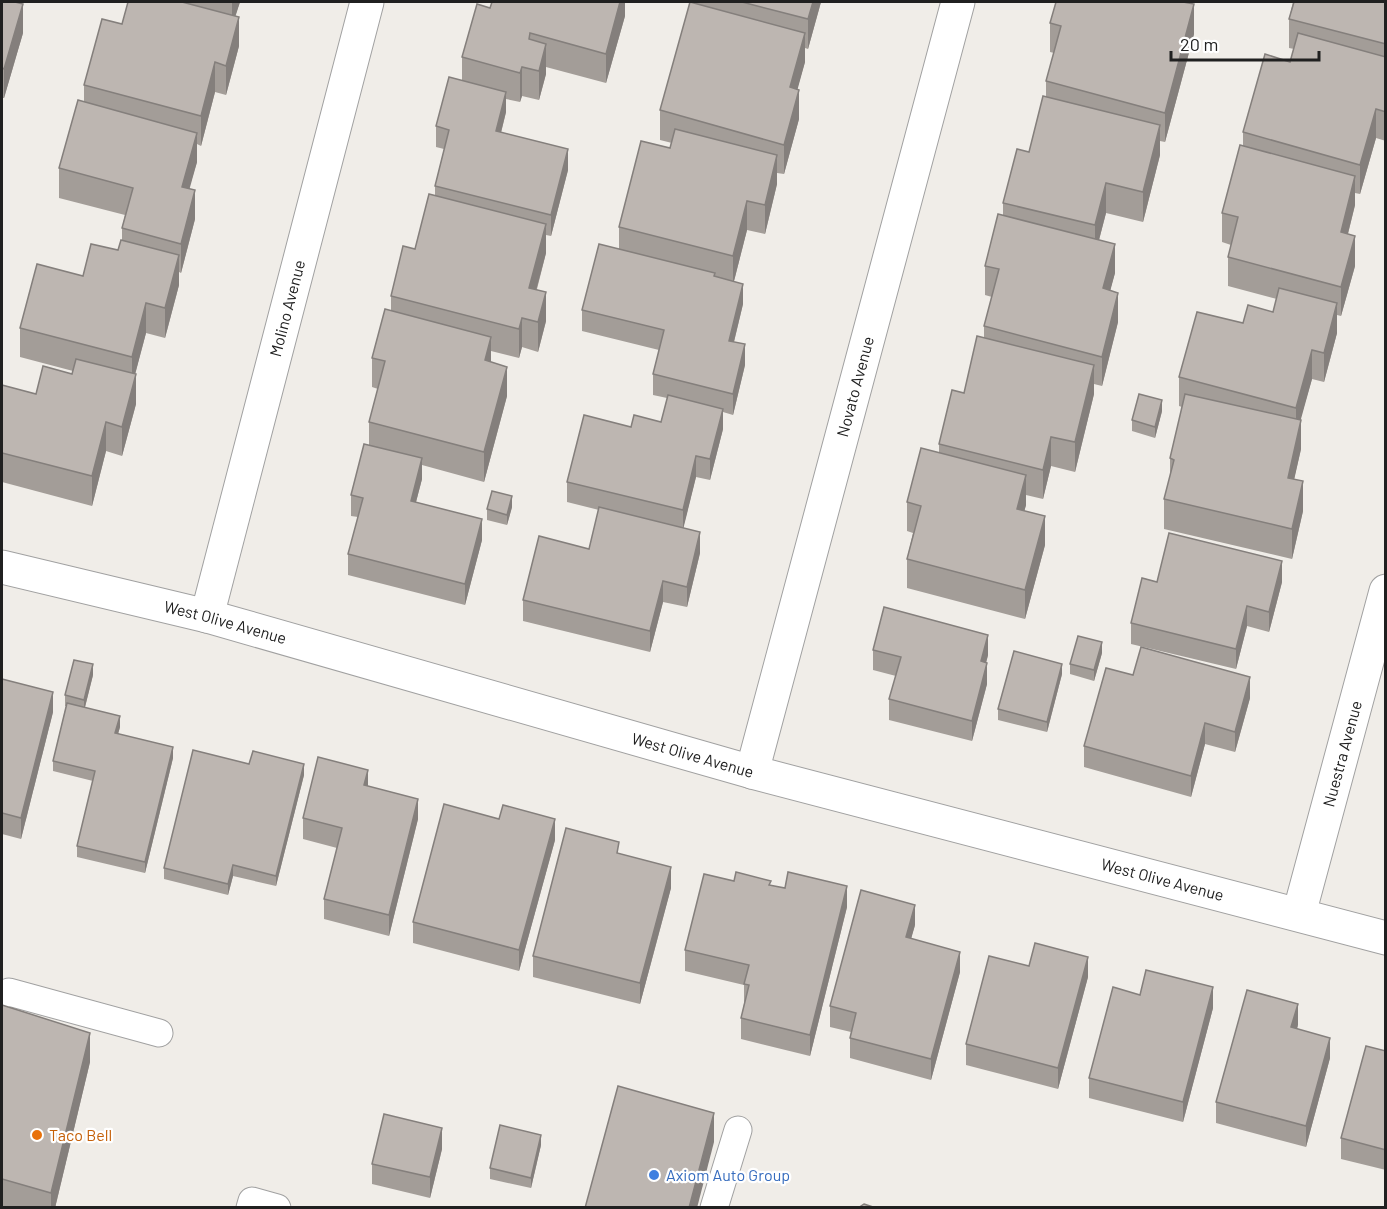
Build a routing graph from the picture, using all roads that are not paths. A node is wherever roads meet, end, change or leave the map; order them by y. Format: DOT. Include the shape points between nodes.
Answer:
graph roads {
  1 [pos="367,2"];
  2 [pos="958,2"];
  3 [pos="2,567"];
  4 [pos="1386,591"];
  5 [pos="207,616"];
  6 [pos="752,772"];
  7 [pos="1299,914"];
  8 [pos="1386,938"];
  9 [pos="2,995"];
  10 [pos="159,1033"];
  11 [pos="738,1130"];
  12 [pos="250,1208"];
  13 [pos="277,1208"];
  14 [pos="714,1208"];
  1 -- 5 [label="street, Molino Avenue"];
  2 -- 6 [label="street, Novato Avenue"];
  3 -- 5 [label="street, West Olive Avenue"];
  4 -- 7 [label="street, Nuestra Avenue"];
  5 -- 6 [label="street, West Olive Avenue"];
  6 -- 7 [label="street, West Olive Avenue"];
  7 -- 8 [label="street, West Olive Avenue"];
  9 -- 10 [label="lane" via="9,992"];
  11 -- 14 [label="lane"];
  12 -- 13 [label="lane" via="252,1201"];
}
